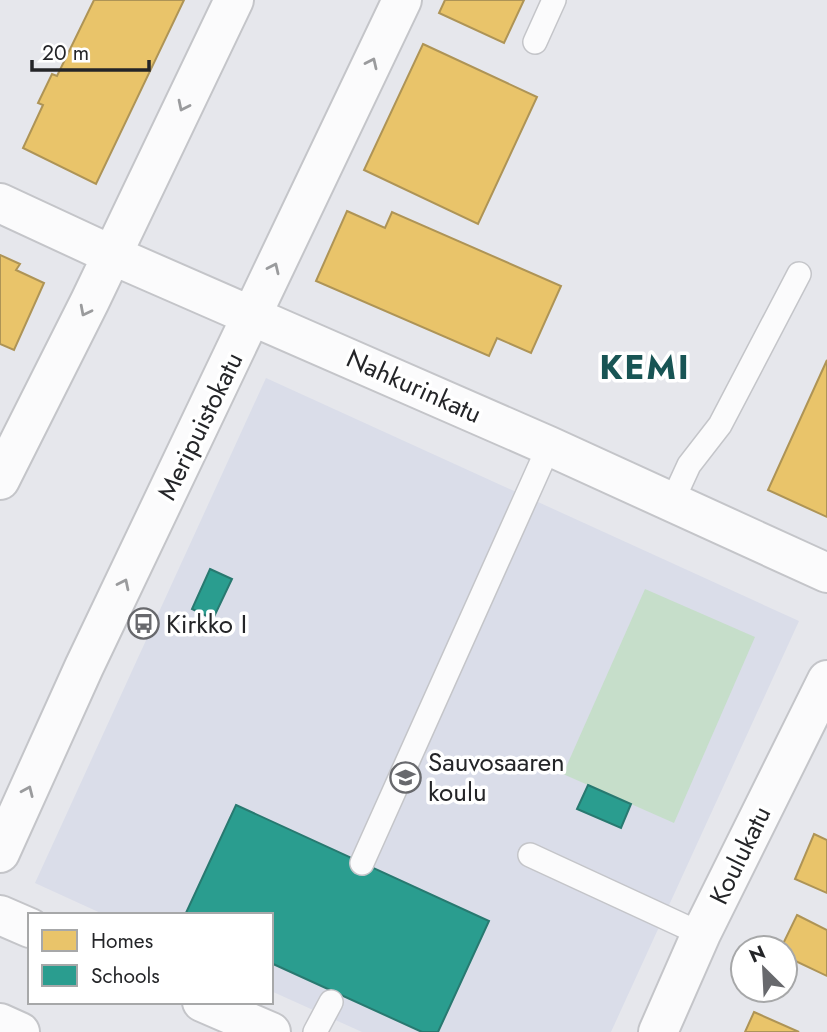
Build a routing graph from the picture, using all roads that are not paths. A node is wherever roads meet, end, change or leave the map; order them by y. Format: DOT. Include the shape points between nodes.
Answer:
graph roads {
  1 [pos="234,0"];
  2 [pos="402,0"];
  3 [pos="554,0"];
  4 [pos="535,42"];
  5 [pos="0,203"];
  6 [pos="112,255"];
  7 [pos="799,274"];
  8 [pos="253,315"];
  9 [pos="549,446"];
  10 [pos="0,480"];
  11 [pos="672,502"];
  12 [pos="827,573"];
  13 [pos="827,680"];
  14 [pos="0,853"];
  15 [pos="530,855"];
  16 [pos="362,863"];
  17 [pos="0,915"];
  18 [pos="28,927"];
  19 [pos="701,934"];
  20 [pos="331,1003"];
  21 [pos="207,1004"];
  22 [pos="0,1023"];
  23 [pos="20,1032"];
  24 [pos="271,1032"];
  25 [pos="315,1032"];
  26 [pos="658,1032"];
  1 -- 6 [label="street, one-way"];
  8 -- 2 [label="street, Meripuistokatu, one-way"];
  3 -- 4 [label="lane"];
  5 -- 6 [label="street, Nahkurinkatu"];
  6 -- 8 [label="street, Nahkurinkatu"];
  6 -- 10 [label="street, one-way"];
  7 -- 11 [label="lane" via="720,425 689,465"];
  8 -- 9 [label="street, Nahkurinkatu"];
  14 -- 8 [label="street, Meripuistokatu, one-way"];
  9 -- 11 [label="street, Nahkurinkatu"];
  9 -- 16 [label="lane"];
  11 -- 12 [label="street, Nahkurinkatu"];
  13 -- 19 [label="street, Koulukatu"];
  15 -- 19 [label="lane"];
  17 -- 18 [label="street"];
  19 -- 26 [label="street, Koulukatu"];
  20 -- 25 [label="lane"];
  21 -- 24 [label="street"];
  22 -- 23 [label="street"];
}
